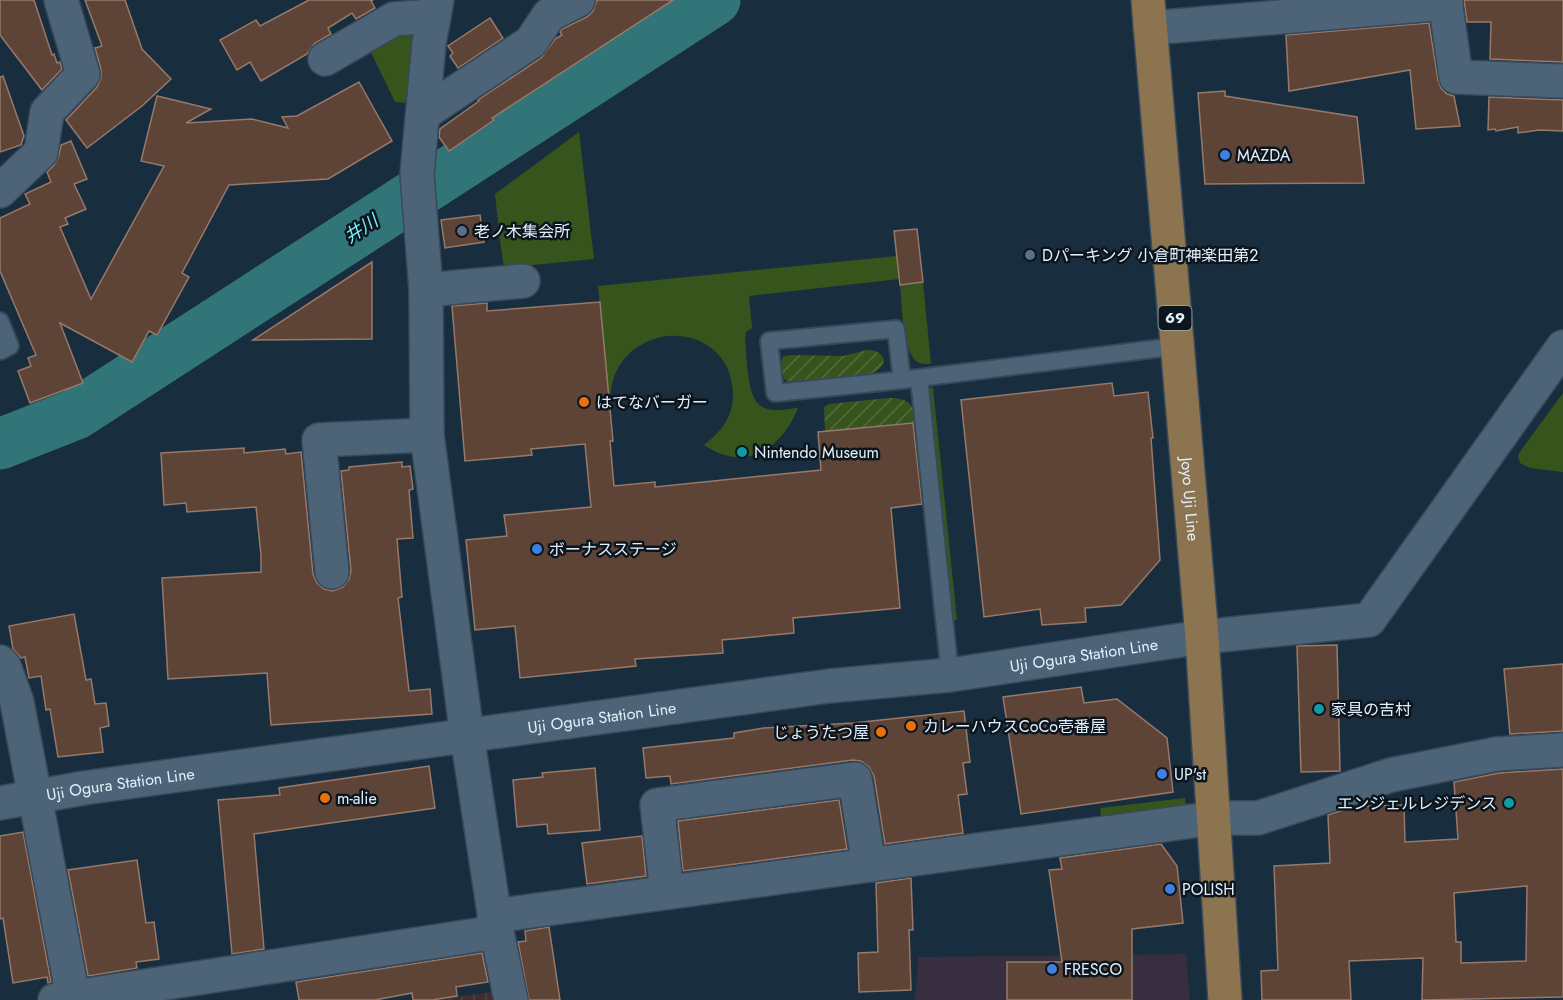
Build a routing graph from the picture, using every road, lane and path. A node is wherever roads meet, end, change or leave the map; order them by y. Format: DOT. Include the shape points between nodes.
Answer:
graph roads {
  1 [pos="61,0"];
  2 [pos="578,0"];
  3 [pos="1445,1"];
  4 [pos="436,8"];
  5 [pos="1149,14"];
  6 [pos="325,59"];
  7 [pos="1563,81"];
  8 [pos="423,114"];
  9 [pos="0,191"];
  10 [pos="523,281"];
  11 [pos="426,290"];
  12 [pos="0,321"];
  13 [pos="1178,346"];
  14 [pos="1563,347"];
  15 [pos="0,351"];
  16 [pos="911,379"];
  17 [pos="427,435"];
  18 [pos="332,572"];
  19 [pos="1202,637"];
  20 [pos="0,662"];
  21 [pos="950,675"];
  22 [pos="467,735"];
  23 [pos="1563,750"];
  24 [pos="36,796"];
  25 [pos="0,803"];
  26 [pos="1215,818"];
  27 [pos="869,865"];
  28 [pos="667,892"];
  29 [pos="496,924"];
  30 [pos="64,998"];
  31 [pos="511,1000"];
  32 [pos="1225,1000"];
  1 -- 9 [label="street" via="84,74 47,112 41,152"];
  2 -- 8 [label="street" via="549,15 531,42"];
  3 -- 5 [label="street"];
  3 -- 7 [label="street" via="1456,76"];
  4 -- 6 [label="street" via="394,19"];
  4 -- 8 [label="street"];
  5 -- 13 [label="main road, Joyo Uji Line / 69"];
  8 -- 11 [label="street" via="417,174"];
  10 -- 11 [label="street"];
  11 -- 17 [label="street"];
  12 -- 15 [label="lane" via="10,346"];
  13 -- 16 [label="lane"];
  13 -- 19 [label="main road, Joyo Uji Line / 69"];
  14 -- 19 [label="street, Uji Ogura Station Line" via="1369,620"];
  16 -- 16 [label="lane" via="775,393 769,341 896,329"];
  16 -- 21 [label="lane"];
  17 -- 18 [label="street" via="319,440"];
  17 -- 22 [label="street"];
  19 -- 21 [label="street, Uji Ogura Station Line"];
  19 -- 26 [label="main road, Joyo Uji Line / 69"];
  20 -- 24 [label="street" via="17,702"];
  21 -- 22 [label="street, Uji Ogura Station Line" via="829,686"];
  22 -- 24 [label="street, Uji Ogura Station Line"];
  22 -- 29 [label="street"];
  23 -- 26 [label="street" via="1497,754 1391,775 1258,818"];
  24 -- 25 [label="street, Uji Ogura Station Line"];
  24 -- 30 [label="street"];
  26 -- 27 [label="street"];
  26 -- 32 [label="main road, Joyo Uji Line / 69"];
  27 -- 28 [label="street"];
  27 -- 28 [label="street" via="855,779 668,803 657,805"];
  28 -- 29 [label="street"];
  29 -- 30 [label="street"];
  29 -- 31 [label="street"];
}
